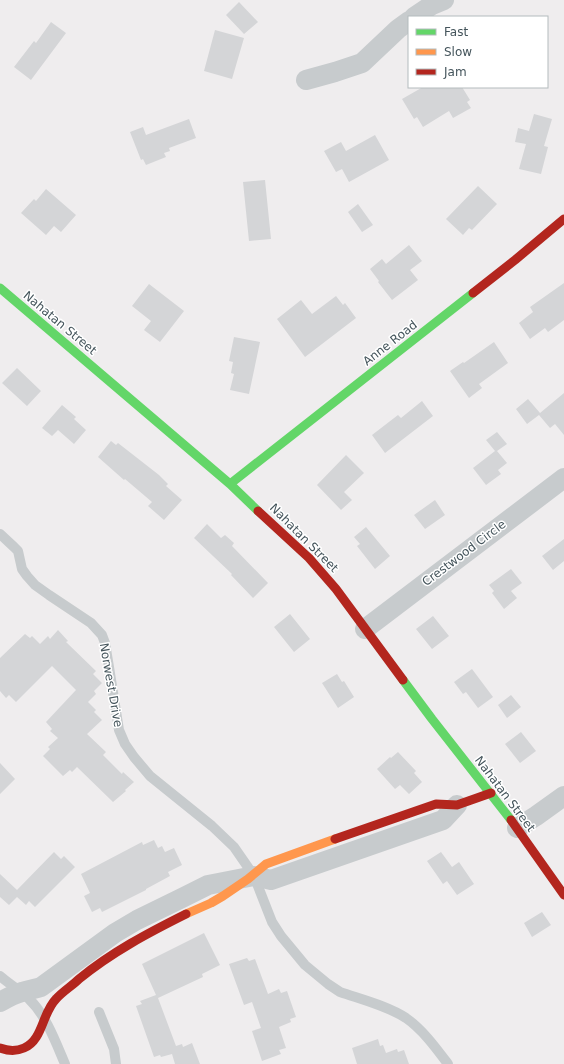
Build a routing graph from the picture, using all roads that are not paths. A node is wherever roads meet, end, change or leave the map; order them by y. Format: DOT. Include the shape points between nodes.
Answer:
graph roads {
  1 [pos="444,0"];
  2 [pos="416,16"];
  3 [pos="408,22"];
  4 [pos="306,80"];
  5 [pos="564,219"];
  6 [pos="0,288"];
  7 [pos="564,478"];
  8 [pos="230,484"];
  9 [pos="0,534"];
  10 [pos="365,629"];
  11 [pos="491,793"];
  12 [pos="564,796"];
  13 [pos="457,805"];
  14 [pos="517,828"];
  15 [pos="254,876"];
  16 [pos="564,895"];
  17 [pos="0,976"];
  18 [pos="20,992"];
  19 [pos="0,1002"];
  20 [pos="98,1012"];
  21 [pos="44,1019"];
  22 [pos="0,1048"];
  23 [pos="65,1064"];
  24 [pos="116,1064"];
  25 [pos="448,1064"];
  1 -- 2 [label="street"];
  3 -- 4 [label="street" via="362,63"];
  5 -- 8 [label="main road, Anne Road"];
  6 -- 8 [label="main road, Nahatan Street"];
  7 -- 10 [label="street, Crestwood Circle"];
  8 -- 10 [label="main road, Nahatan Street" via="310,558"];
  9 -- 15 [label="lane, Norwest Drive" via="18,551 22,569 27,576 49,596 90,623 102,635 119,730 134,757 150,776 227,839"];
  10 -- 11 [label="main road, Nahatan Street" via="432,720"];
  11 -- 13 [label="main road"];
  11 -- 14 [label="main road, Nahatan Street"];
  12 -- 14 [label="street"];
  13 -- 15 [label="street" via="442,820 271,880"];
  14 -- 16 [label="main road, Nahatan Street"];
  15 -- 18 [label="street" via="208,885 160,908 115,933 41,987"];
  15 -- 21 [label="main road" via="216,901 146,935 105,960 53,1001"];
  15 -- 25 [label="lane, Norwest Drive" via="272,922 305,965 340,992 398,1013 407,1019 433,1044"];
  17 -- 18 [label="lane"];
  18 -- 19 [label="street"];
  18 -- 21 [label="lane" via="35,1005"];
  20 -- 24 [label="lane" via="114,1049"];
  21 -- 22 [label="main road" via="36,1039 30,1046 14,1052"];
  21 -- 23 [label="lane"];
}
